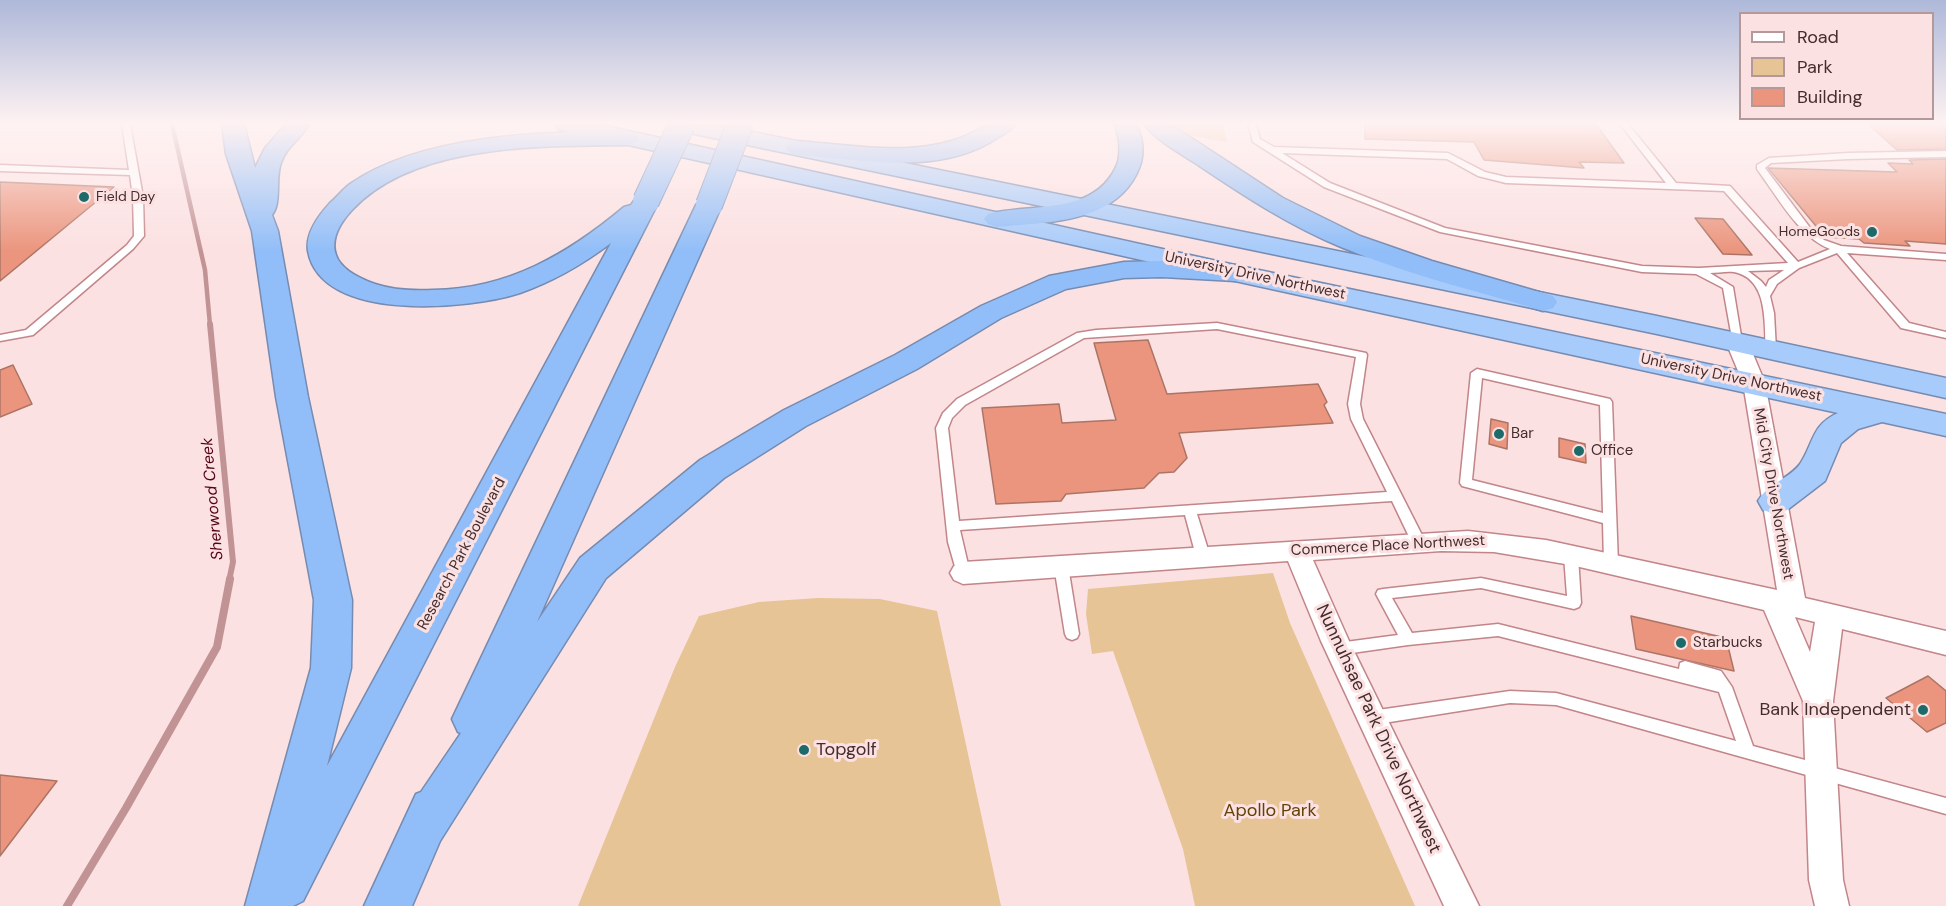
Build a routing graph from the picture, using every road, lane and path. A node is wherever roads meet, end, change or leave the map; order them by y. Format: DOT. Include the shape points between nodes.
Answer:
graph roads {
  1 [pos="133,166"];
  2 [pos="242,166"];
  3 [pos="267,166"];
  4 [pos="404,166"];
  5 [pos="662,166"];
  6 [pos="724,166"];
  7 [pos="756,166"];
  8 [pos="884,166"];
  9 [pos="1129,166"];
  10 [pos="1215,166"];
  11 [pos="1298,166"];
  12 [pos="1469,166"];
  13 [pos="1657,166"];
  14 [pos="1761,166"];
  15 [pos="0,168"];
  16 [pos="134,173"];
  17 [pos="1673,186"];
  18 [pos="646,201"];
  19 [pos="1080,208"];
  20 [pos="997,219"];
  21 [pos="265,231"];
  22 [pos="1839,249"];
  23 [pos="1946,257"];
  24 [pos="1796,266"];
  25 [pos="1732,268"];
  26 [pos="1698,271"];
  27 [pos="1235,273"];
  28 [pos="1767,294"];
  29 [pos="1544,302"];
  30 [pos="1946,335"];
  31 [pos="0,338"];
  32 [pos="1737,342"];
  33 [pos="1771,350"];
  34 [pos="1754,383"];
  35 [pos="1946,388"];
  36 [pos="1881,411"];
  37 [pos="1946,425"];
  38 [pos="1397,496"];
  39 [pos="1775,501"];
  40 [pos="1190,512"];
  41 [pos="1610,520"];
  42 [pos="953,526"];
  43 [pos="1419,543"];
  44 [pos="1296,550"];
  45 [pos="1571,555"];
  46 [pos="1203,556"];
  47 [pos="1611,564"];
  48 [pos="1061,566"];
  49 [pos="963,573"];
  50 [pos="1783,603"];
  51 [pos="1830,614"];
  52 [pos="1072,634"];
  53 [pos="1408,639"];
  54 [pos="1946,643"];
  55 [pos="1338,649"];
  56 [pos="1818,701"];
  57 [pos="1371,718"];
  58 [pos="1748,751"];
  59 [pos="1821,771"];
  60 [pos="1946,806"];
  61 [pos="423,828"];
  62 [pos="268,906"];
  63 [pos="276,906"];
  64 [pos="387,906"];
  65 [pos="1462,906"];
  66 [pos="1832,906"];
  1 -- 16 [label="lane"];
  2 -- 21 [label="highway"];
  3 -- 21 [label="highway"];
  4 -- 18 [label="highway" via="365,184 348,197 325,229 321,247 327,264 343,280 390,298 466,297 509,288 587,251"];
  5 -- 18 [label="highway, Research Park Boulevard, bridge"];
  6 -- 61 [label="highway, bridge"];
  7 -- 20 [label="highway, University Drive Northwest"];
  8 -- 19 [label="highway, University Drive Northwest"];
  9 -- 19 [label="highway" via="1115,190"];
  10 -- 29 [label="highway" via="1311,223 1350,241"];
  11 -- 26 [label="lane" via="1327,185 1443,230 1642,269"];
  12 -- 17 [label="lane" via="1488,178"];
  13 -- 17 [label="lane"];
  14 -- 22 [label="lane" via="1808,231"];
  15 -- 16 [label="lane"];
  16 -- 31 [label="lane" via="139,236 29,333"];
  17 -- 24 [label="lane" via="1727,188"];
  18 -- 63 [label="highway, Research Park Boulevard"];
  19 -- 20 [label="highway"];
  19 -- 29 [label="highway, University Drive Northwest"];
  20 -- 27 [label="highway, University Drive Northwest"];
  21 -- 62 [label="highway" via="292,397 333,600 331,668"];
  22 -- 23 [label="lane"];
  22 -- 24 [label="lane"];
  22 -- 30 [label="lane" via="1905,326"];
  24 -- 25 [label="lane"];
  24 -- 28 [label="lane" via="1773,282"];
  25 -- 26 [label="lane"];
  25 -- 28 [label="lane" via="1758,281"];
  26 -- 32 [label="lane" via="1728,286"];
  27 -- 34 [label="highway, University Drive Northwest"];
  27 -- 61 [label="highway" via="1124,270 1049,286 991,312 906,362 795,418 712,469 593,568"];
  28 -- 33 [label="lane"];
  29 -- 32 [label="highway, University Drive Northwest"];
  32 -- 33 [label="highway, University Drive Northwest"];
  32 -- 34 [label="street, Mid City Drive Northwest"];
  33 -- 34 [label="street"];
  33 -- 35 [label="highway, University Drive Northwest"];
  34 -- 36 [label="highway, University Drive Northwest"];
  34 -- 39 [label="street, Mid City Drive Northwest"];
  36 -- 37 [label="highway, University Drive Northwest"];
  36 -- 39 [label="highway" via="1847,421 1835,429 1827,438 1814,472"];
  38 -- 40 [label="lane"];
  38 -- 42 [label="lane" via="1356,419 1354,404 1362,355 1217,326 1096,333 1081,335 961,402 947,416 942,428"];
  38 -- 43 [label="lane"];
  39 -- 50 [label="street, Mid City Drive Northwest"];
  40 -- 42 [label="lane"];
  40 -- 46 [label="lane"];
  41 -- 41 [label="lane" via="1606,402 1477,372 1466,483"];
  41 -- 47 [label="lane"];
  42 -- 49 [label="lane"];
  43 -- 44 [label="street, Commerce Place Northwest"];
  43 -- 45 [label="street, Commerce Place Northwest" via="1488,540"];
  44 -- 46 [label="street, Commerce Place Northwest"];
  44 -- 55 [label="street, Nunnuhsae Park Drive Northwest"];
  45 -- 47 [label="street, Commerce Place Northwest"];
  45 -- 53 [label="lane" via="1574,603 1481,583 1383,594"];
  46 -- 48 [label="street, Commerce Place Northwest"];
  47 -- 50 [label="street, Commerce Place Northwest"];
  48 -- 49 [label="street, Commerce Place Northwest"];
  48 -- 52 [label="lane"];
  50 -- 51 [label="street, Commerce Place Northwest"];
  50 -- 56 [label="street, Mid City Drive Northwest"];
  51 -- 54 [label="street, Commerce Place Northwest"];
  51 -- 56 [label="street, Mid City Drive Northwest"];
  53 -- 55 [label="lane"];
  53 -- 58 [label="lane" via="1497,630 1725,687"];
  55 -- 57 [label="street, Nunnuhsae Park Drive Northwest"];
  56 -- 59 [label="street, Mid City Drive Northwest"];
  57 -- 58 [label="lane" via="1532,696 1556,699"];
  57 -- 65 [label="street, Nunnuhsae Park Drive Northwest"];
  58 -- 59 [label="lane"];
  59 -- 60 [label="lane"];
  59 -- 66 [label="street, Mid City Drive Northwest" via="1826,880"];
  61 -- 64 [label="highway"];
}
